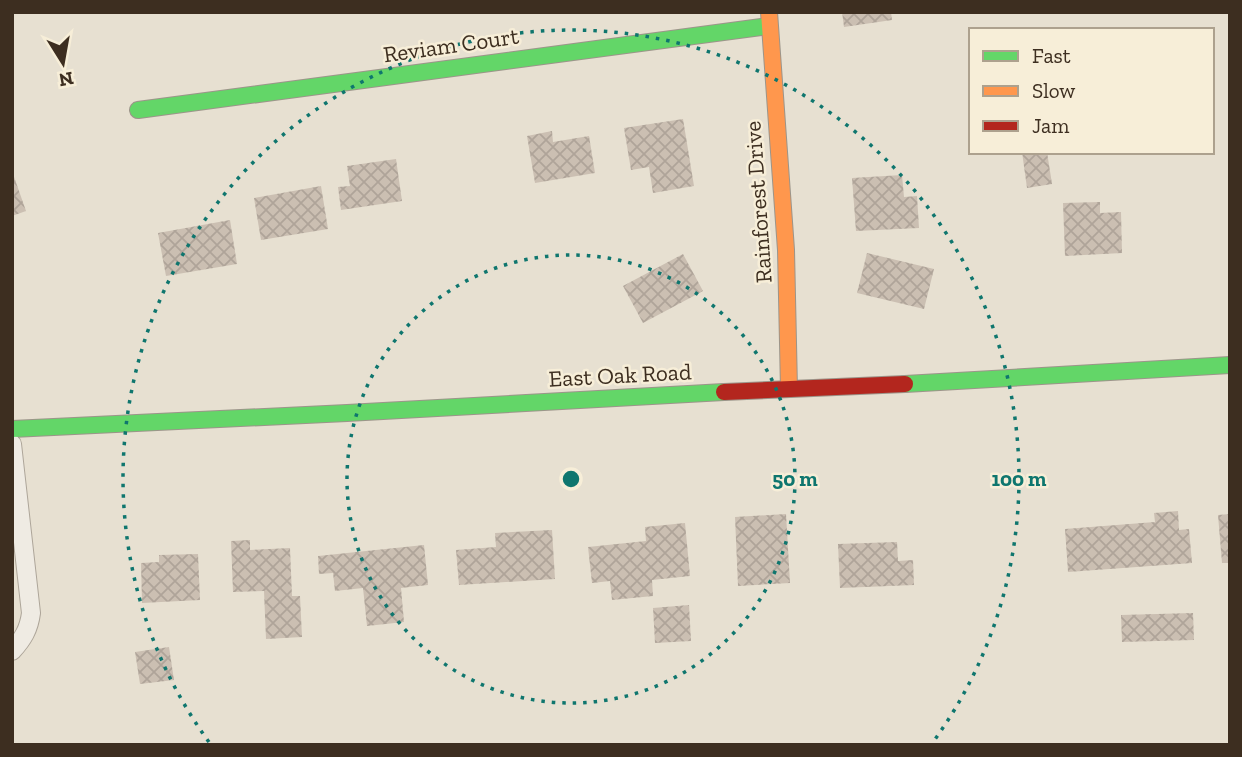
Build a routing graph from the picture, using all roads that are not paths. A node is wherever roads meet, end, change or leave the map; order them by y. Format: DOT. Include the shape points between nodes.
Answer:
graph roads {
  1 [pos="769,19"];
  2 [pos="138,110"];
  3 [pos="1230,365"];
  4 [pos="789,389"];
  5 [pos="12,429"];
  6 [pos="12,444"];
  7 [pos="12,651"];
  1 -- 2 [label="street, Reviam Court"];
  1 -- 4 [label="street, Rainforest Drive" via="786,250"];
  3 -- 4 [label="street, East Oak Road"];
  4 -- 5 [label="street, East Oak Road"];
  6 -- 7 [label="lane" via="31,613 25,635"];
}
